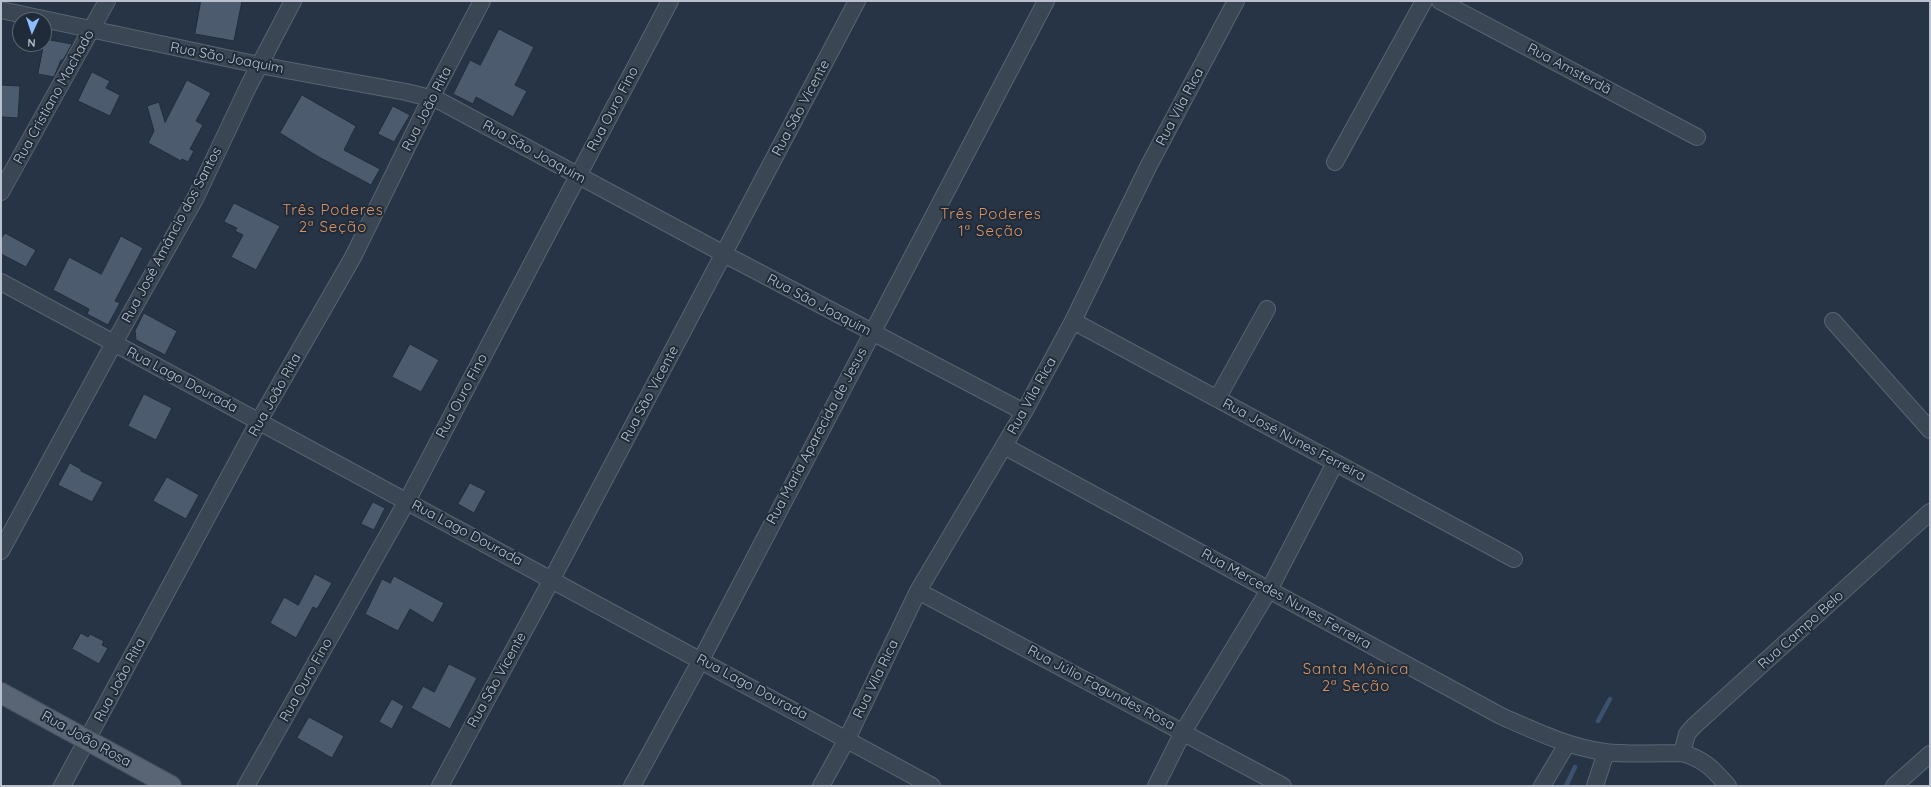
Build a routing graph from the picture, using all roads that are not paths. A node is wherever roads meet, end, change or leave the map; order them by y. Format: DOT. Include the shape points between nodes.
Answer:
graph roads {
  1 [pos="106,1"];
  2 [pos="293,1"];
  3 [pos="482,1"];
  4 [pos="670,1"];
  5 [pos="857,1"];
  6 [pos="1046,1"];
  7 [pos="1236,1"];
  8 [pos="1424,1"];
  9 [pos="1440,1"];
  10 [pos="1,10"];
  11 [pos="90,30"];
  12 [pos="259,65"];
  13 [pos="432,98"];
  14 [pos="1697,137"];
  15 [pos="1335,162"];
  16 [pos="578,176"];
  17 [pos="1,192"];
  18 [pos="724,254"];
  19 [pos="1,282"];
  20 [pos="1267,309"];
  21 [pos="1073,321"];
  22 [pos="1833,321"];
  23 [pos="872,333"];
  24 [pos="114,343"];
  25 [pos="1217,399"];
  26 [pos="1024,412"];
  27 [pos="259,421"];
  28 [pos="1930,430"];
  29 [pos="1004,446"];
  30 [pos="1336,463"];
  31 [pos="407,501"];
  32 [pos="1930,512"];
  33 [pos="1,551"];
  34 [pos="1514,559"];
  35 [pos="552,580"];
  36 [pos="1269,590"];
  37 [pos="918,592"];
  38 [pos="701,660"];
  39 [pos="1,693"];
  40 [pos="1183,732"];
  41 [pos="847,739"];
  42 [pos="88,740"];
  43 [pos="1567,744"];
  44 [pos="1595,750"];
  45 [pos="1682,753"];
  46 [pos="1930,754"];
  47 [pos="62,786"];
  48 [pos="171,786"];
  49 [pos="246,786"];
  50 [pos="440,786"];
  51 [pos="632,786"];
  52 [pos="821,786"];
  53 [pos="932,786"];
  54 [pos="1156,786"];
  55 [pos="1283,786"];
  56 [pos="1542,786"];
  57 [pos="1595,786"];
  58 [pos="1728,786"];
  59 [pos="1894,786"];
  1 -- 11 [label="street, Rua Cristiano Machado"];
  2 -- 12 [label="street, Rua José Amâncio dos Santos"];
  3 -- 13 [label="street, Rua João Rita"];
  4 -- 16 [label="street, Rua Ouro Fino"];
  5 -- 18 [label="street, Rua São Vicente"];
  6 -- 23 [label="street, Rua Maria Aparecida de Jesus"];
  7 -- 21 [label="street, Rua Vila Rica" via="1148,167"];
  8 -- 15 [label="street"];
  9 -- 14 [label="street, Rua Amsterdã"];
  10 -- 11 [label="street, Rua São Joaquim"];
  11 -- 12 [label="street, Rua São Joaquim"];
  11 -- 17 [label="street, Rua Cristiano Machado"];
  12 -- 13 [label="street, Rua São Joaquim"];
  12 -- 24 [label="street, Rua José Amâncio dos Santos" via="196,197"];
  13 -- 16 [label="street, Rua São Joaquim"];
  13 -- 27 [label="street, Rua João Rita" via="353,257"];
  16 -- 18 [label="street, Rua São Joaquim"];
  16 -- 31 [label="street, Rua Ouro Fino"];
  18 -- 23 [label="street, Rua São Joaquim"];
  18 -- 35 [label="street, Rua São Vicente"];
  19 -- 24 [label="street, Rua Lago Dourada"];
  20 -- 25 [label="street"];
  21 -- 25 [label="street, Rua José Nunes Ferreira"];
  21 -- 26 [label="street, Rua Vila Rica"];
  22 -- 28 [label="street"];
  23 -- 26 [label="street, Rua São Joaquim"];
  23 -- 38 [label="street, Rua Maria Aparecida de Jesus"];
  24 -- 27 [label="street, Rua Lago Dourada"];
  24 -- 33 [label="street, Rua José Amâncio dos Santos"];
  25 -- 30 [label="street, Rua José Nunes Ferreira"];
  26 -- 29 [label="street, Rua Vila Rica"];
  27 -- 31 [label="street, Rua Lago Dourada"];
  27 -- 42 [label="street, Rua João Rita"];
  29 -- 36 [label="street, Rua Mercedes Nunes Ferreira"];
  29 -- 37 [label="street, Rua Vila Rica"];
  30 -- 34 [label="street, Rua José Nunes Ferreira"];
  30 -- 36 [label="street"];
  31 -- 35 [label="street, Rua Lago Dourada"];
  31 -- 49 [label="street, Rua Ouro Fino"];
  32 -- 45 [label="street, Rua Campo Belo" via="1694,726 1684,741"];
  35 -- 38 [label="street, Rua Lago Dourada"];
  35 -- 50 [label="street, Rua São Vicente"];
  36 -- 40 [label="street"];
  36 -- 43 [label="street, Rua Mercedes Nunes Ferreira" via="1501,716"];
  37 -- 40 [label="street, Rua Júlio Fagundes Rosa"];
  37 -- 41 [label="street, Rua Vila Rica"];
  38 -- 41 [label="street, Rua Lago Dourada"];
  38 -- 51 [label="street, Rua Maria Aparecida de Jesus"];
  39 -- 42 [label="main road, Rua João Rosa"];
  40 -- 54 [label="street"];
  40 -- 55 [label="street, Rua Júlio Fagundes Rosa"];
  41 -- 52 [label="street, Rua Vila Rica"];
  41 -- 53 [label="street, Rua Lago Dourada"];
  42 -- 47 [label="street, Rua João Rita"];
  42 -- 48 [label="main road, Rua João Rosa"];
  43 -- 44 [label="street, Rua Mercedes Nunes Ferreira"];
  43 -- 56 [label="street"];
  44 -- 45 [label="street, Rua Mercedes Nunes Ferreira"];
  44 -- 57 [label="street"];
  45 -- 58 [label="street, Rua Mercedes Nunes Ferreira" via="1700,759"];
  46 -- 59 [label="street"];
}
